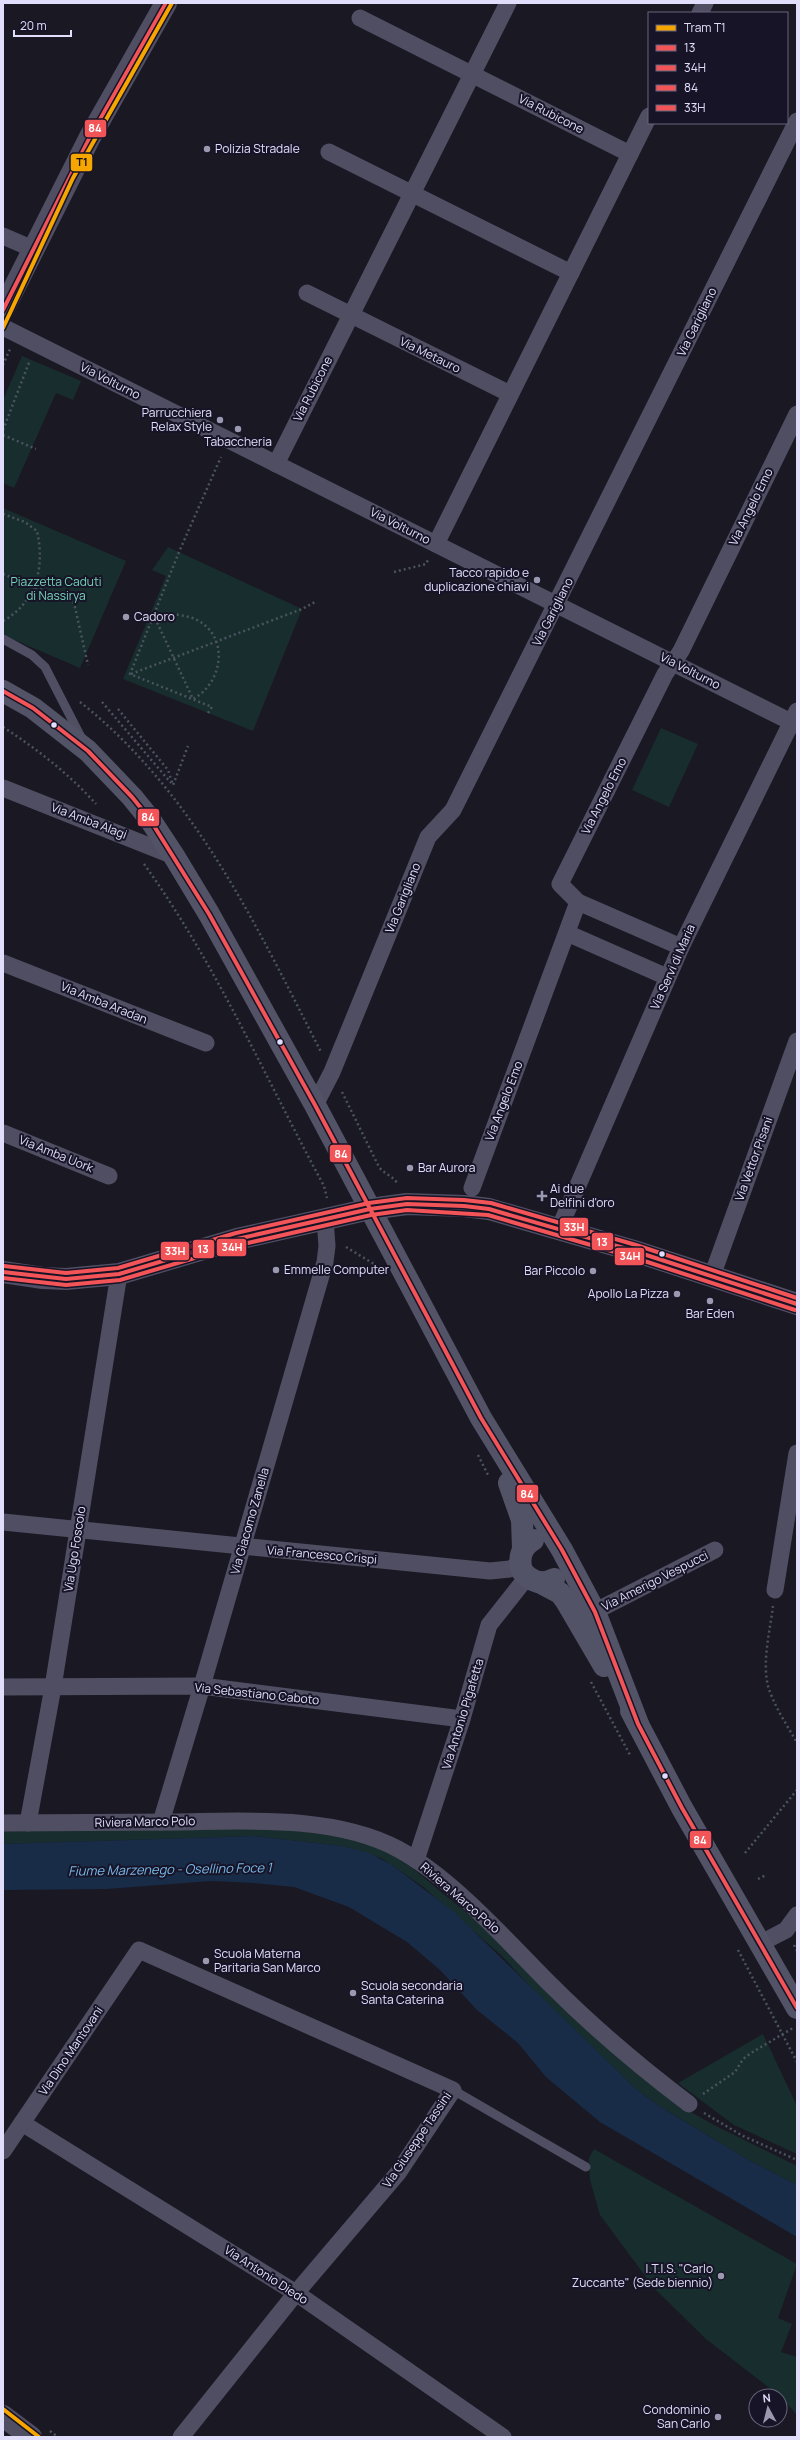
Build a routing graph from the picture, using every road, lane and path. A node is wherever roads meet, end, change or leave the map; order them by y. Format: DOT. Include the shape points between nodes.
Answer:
graph roads {
  1 [pos="166,3"];
  2 [pos="508,3"];
  3 [pos="705,3"];
  4 [pos="700,12"];
  5 [pos="360,18"];
  6 [pos="472,75"];
  7 [pos="648,118"];
  8 [pos="797,121"];
  9 [pos="329,152"];
  10 [pos="630,154"];
  11 [pos="412,194"];
  12 [pos="3,236"];
  13 [pos="33,249"];
  14 [pos="571,273"];
  15 [pos="307,293"];
  16 [pos="3,310"];
  17 [pos="350,315"];
  18 [pos="3,327"];
  19 [pos="32,356"];
  20 [pos="510,394"];
  21 [pos="797,414"];
  22 [pos="3,430"];
  23 [pos="3,435"];
  24 [pos="229,440"];
  25 [pos="36,449"];
  26 [pos="276,464"];
  27 [pos="3,514"];
  28 [pos="436,544"];
  29 [pos="394,572"];
  30 [pos="3,574"];
  31 [pos="34,587"];
  32 [pos="315,602"];
  33 [pos="557,604"];
  34 [pos="154,616"];
  35 [pos="3,620"];
  36 [pos="3,639"];
  37 [pos="215,641"];
  38 [pos="173,658"];
  39 [pos="672,662"];
  40 [pos="88,665"];
  41 [pos="130,674"];
  42 [pos="3,691"];
  43 [pos="193,700"];
  44 [pos="102,702"];
  45 [pos="118,709"];
  46 [pos="208,713"];
  47 [pos="795,719"];
  48 [pos="3,727"];
  49 [pos="188,746"];
  50 [pos="88,751"];
  51 [pos="173,785"];
  52 [pos="3,788"];
  53 [pos="97,806"];
  54 [pos="174,856"];
  55 [pos="142,861"];
  56 [pos="578,902"];
  57 [pos="567,933"];
  58 [pos="681,947"];
  59 [pos="3,963"];
  60 [pos="667,978"];
  61 [pos="797,1041"];
  62 [pos="206,1043"];
  63 [pos="342,1091"];
  64 [pos="316,1105"];
  65 [pos="3,1133"];
  66 [pos="109,1176"];
  67 [pos="397,1183"];
  68 [pos="472,1188"];
  69 [pos="326,1208"];
  70 [pos="370,1209"];
  71 [pos="559,1229"];
  72 [pos="344,1243"];
  73 [pos="374,1264"];
  74 [pos="3,1272"];
  75 [pos="120,1274"];
  76 [pos="712,1276"];
  77 [pos="797,1304"];
  78 [pos="481,1418"];
  79 [pos="797,1452"];
  80 [pos="3,1522"];
  81 [pos="78,1530"];
  82 [pos="243,1548"];
  83 [pos="715,1550"];
  84 [pos="560,1551"];
  85 [pos="528,1568"];
  86 [pos="775,1590"];
  87 [pos="586,1616"];
  88 [pos="202,1686"];
  89 [pos="3,1687"];
  90 [pos="53,1687"];
  91 [pos="462,1718"];
  92 [pos="797,1743"];
  93 [pos="797,1790"];
  94 [pos="161,1822"];
  95 [pos="3,1823"];
  96 [pos="28,1823"];
  97 [pos="745,1853"];
  98 [pos="416,1860"];
  99 [pos="766,1875"];
  100 [pos="758,1879"];
  101 [pos="797,1915"];
  102 [pos="761,1944"];
  103 [pos="139,1950"];
  104 [pos="797,2008"];
  105 [pos="788,2032"];
  106 [pos="453,2090"];
  107 [pos="689,2104"];
  108 [pos="22,2123"];
  109 [pos="3,2151"];
  110 [pos="797,2160"];
  111 [pos="586,2167"];
  112 [pos="296,2293"];
  113 [pos="3,2416"];
  114 [pos="31,2437"];
  115 [pos="181,2437"];
  116 [pos="503,2437"];
  1 -- 13 [label="street" via="115,90"];
  2 -- 6 [label="street, Via Rubicone"];
  3 -- 4 [label="street"];
  5 -- 6 [label="street, Via Rubicone"];
  6 -- 10 [label="street, Via Rubicone"];
  6 -- 11 [label="street, Via Rubicone"];
  7 -- 10 [label="street"];
  8 -- 33 [label="street, Via Garigliano"];
  9 -- 11 [label="street"];
  10 -- 14 [label="street"];
  11 -- 14 [label="street"];
  11 -- 17 [label="street, Via Rubicone"];
  12 -- 13 [label="street"];
  13 -- 16 [label="street"];
  14 -- 20 [label="street"];
  15 -- 17 [label="street"];
  17 -- 20 [label="street, Via Metauro"];
  17 -- 26 [label="street, Via Rubicone"];
  18 -- 24 [label="street, Via Volturno"];
  19 -- 22 [label="path"];
  20 -- 28 [label="street"];
  21 -- 39 [label="street, Via Angelo Emo" via="681,651"];
  23 -- 25 [label="path"];
  24 -- 26 [label="street, Via Volturno"];
  24 -- 34 [label="path" via="192,519"];
  26 -- 28 [label="street, Via Volturno"];
  27 -- 31 [label="path" via="25,522 37,531 41,564"];
  28 -- 29 [label="path" via="426,564"];
  28 -- 33 [label="street, Via Volturno"];
  30 -- 31 [label="path"];
  31 -- 35 [label="path" via="23,606"];
  31 -- 40 [label="path" via="74,603"];
  32 -- 37 [label="path"];
  33 -- 39 [label="street, Via Volturno"];
  33 -- 64 [label="street, Via Garigliano" via="453,810 428,837 332,1072"];
  34 -- 37 [label="path" via="167,613 182,615 202,623"];
  34 -- 38 [label="path"];
  34 -- 41 [label="path"];
  36 -- 50 [label="lane" via="32,655 45,667"];
  37 -- 38 [label="path"];
  37 -- 43 [label="path" via="220,663 204,694"];
  38 -- 41 [label="path"];
  38 -- 43 [label="path"];
  39 -- 47 [label="street, Via Volturno"];
  39 -- 56 [label="street, Via Angelo Emo" via="560,884"];
  41 -- 43 [label="path"];
  42 -- 50 [label="main road, Via Amerigo Vespucci" via="33,708"];
  43 -- 46 [label="path" via="212,707"];
  44 -- 51 [label="path"];
  45 -- 51 [label="path" via="168,770"];
  47 -- 58 [label="street, Via Servi di Maria"];
  48 -- 53 [label="path" via="56,765 79,785"];
  49 -- 51 [label="path"];
  50 -- 54 [label="main road, Via Amerigo Vespucci" via="136,802"];
  52 -- 54 [label="street, Via Amba Alagi"];
  54 -- 64 [label="main road, Via Amerigo Vespucci"];
  55 -- 69 [label="path" via="173,906 211,973 322,1181"];
  56 -- 57 [label="street, Via Angelo Emo"];
  56 -- 58 [label="street"];
  57 -- 60 [label="street"];
  57 -- 68 [label="street, Via Angelo Emo"];
  58 -- 60 [label="street, Via Servi di Maria"];
  59 -- 62 [label="street, Via Amba Aradan"];
  60 -- 71 [label="street, Via Servi di Maria"];
  61 -- 76 [label="street, Via Vettor Pisani"];
  63 -- 67 [label="path" via="376,1162 384,1174 394,1178"];
  64 -- 70 [label="main road, Via Amerigo Vespucci"];
  65 -- 66 [label="street, Via Amba Uork"];
  69 -- 70 [label="street"];
  69 -- 75 [label="street" via="237,1239"];
  69 -- 82 [label="street, Via Giacomo Zanella" via="325,1262"];
  70 -- 71 [label="street" via="407,1204 464,1206 489,1209"];
  70 -- 78 [label="main road, Via Amerigo Vespucci"];
  71 -- 76 [label="street"];
  72 -- 73 [label="path" via="347,1248"];
  74 -- 75 [label="street" via="66,1279"];
  75 -- 81 [label="street, Via Ugo Foscolo"];
  76 -- 77 [label="street"];
  78 -- 84 [label="main road, Via Amerigo Vespucci"];
  78 -- 85 [label="main road, Via Amerigo Vespucci" via="518,1506"];
  79 -- 86 [label="street"];
  80 -- 81 [label="street, Via Francesco Crispi"];
  81 -- 82 [label="street, Via Francesco Crispi"];
  81 -- 90 [label="street, Via Ugo Foscolo"];
  82 -- 85 [label="street, Via Francesco Crispi" via="490,1571"];
  82 -- 88 [label="street, Via Giacomo Zanella"];
  83 -- 87 [label="street, Via Amerigo Vespucci"];
  84 -- 85 [label="main road" via="561,1572 549,1582"];
  84 -- 85 [label="main road" via="542,1538 528,1543"];
  84 -- 87 [label="main road, Via Amerigo Vespucci"];
  85 -- 87 [label="main road, Via Amerigo Vespucci"];
  85 -- 91 [label="street, Via Antonio Pigafetta" via="489,1624"];
  86 -- 92 [label="path" via="766,1663 768,1685 776,1707"];
  87 -- 102 [label="main road, Via Amerigo Vespucci" via="682,1808"];
  88 -- 90 [label="street, Via Sebastiano Caboto"];
  88 -- 91 [label="street, Via Sebastiano Caboto"];
  88 -- 94 [label="street, Via Giacomo Zanella"];
  89 -- 90 [label="street, Via Sebastiano Caboto"];
  90 -- 96 [label="street, Via Ugo Foscolo"];
  91 -- 98 [label="street, Via Antonio Pigafetta"];
  93 -- 97 [label="path"];
  94 -- 96 [label="street, Riviera Marco Polo"];
  94 -- 98 [label="street, Riviera Marco Polo" via="268,1821 321,1826 366,1836 396,1848"];
  95 -- 96 [label="street, Riviera Marco Polo"];
  98 -- 107 [label="street, Riviera Marco Polo" via="488,1921 598,2031"];
  99 -- 100 [label="path"];
  101 -- 102 [label="street" via="786,1930"];
  102 -- 104 [label="main road, Via Amerigo Vespucci"];
  103 -- 106 [label="street, Via Giuseppe Tassini"];
  103 -- 108 [label="street, Via Dino Mantovani"];
  105 -- 107 [label="path" via="750,2053 725,2080"];
  106 -- 111 [label="lane"];
  106 -- 112 [label="street, Via Giuseppe Tassini" via="398,2173"];
  107 -- 110 [label="path" via="743,2136"];
  108 -- 109 [label="street, Via Dino Mantovani"];
  108 -- 112 [label="street, Via Antonio Diedo"];
  112 -- 115 [label="street, Via Giuseppe Tassini"];
  112 -- 116 [label="street, Via Antonio Diedo"];
  113 -- 114 [label="street"];
}
